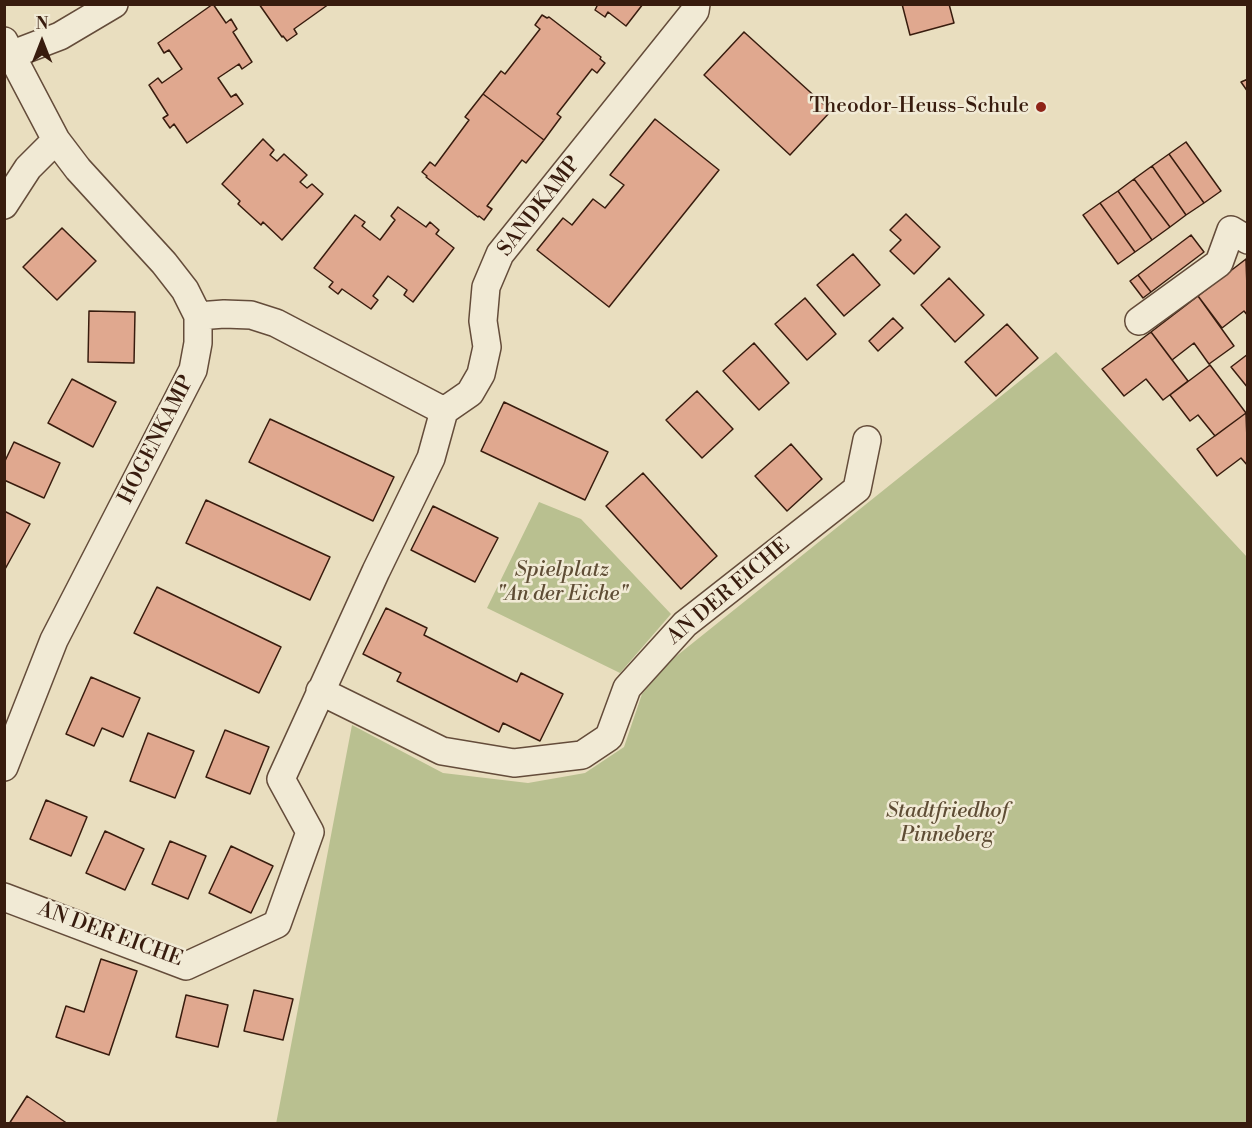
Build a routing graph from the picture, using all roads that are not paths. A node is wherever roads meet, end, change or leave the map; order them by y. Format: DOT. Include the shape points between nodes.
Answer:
graph roads {
  1 [pos="114,4"];
  2 [pos="696,4"];
  3 [pos="9,47"];
  4 [pos="56,140"];
  5 [pos="4,206"];
  6 [pos="1248,240"];
  7 [pos="198,316"];
  8 [pos="1139,321"];
  9 [pos="444,411"];
  10 [pos="867,440"];
  11 [pos="320,692"];
  12 [pos="4,767"];
  13 [pos="4,897"];
  1 -- 3 [label="street" via="60,36"];
  2 -- 9 [label="street, SANDKAMP" via="500,254 486,287 483,321 487,347 481,374 470,393"];
  3 -- 4 [label="street, HOGENKAMP"];
  4 -- 5 [label="street" via="28,168"];
  4 -- 7 [label="street, HOGENKAMP" via="164,263 185,290"];
  6 -- 8 [label="street" via="1231,230 1219,263"];
  7 -- 9 [label="street" via="251,315 276,323"];
  7 -- 12 [label="street, HOGENKAMP" via="193,370 54,640"];
  9 -- 11 [label="street, AN DER EICHE" via="431,458"];
  10 -- 11 [label="street, AN DER EICHE" via="857,489 685,624 627,687 609,736 582,755 514,763 442,752"];
  11 -- 13 [label="street, AN DER EICHE" via="281,779 310,832 277,924 186,966"];
}
